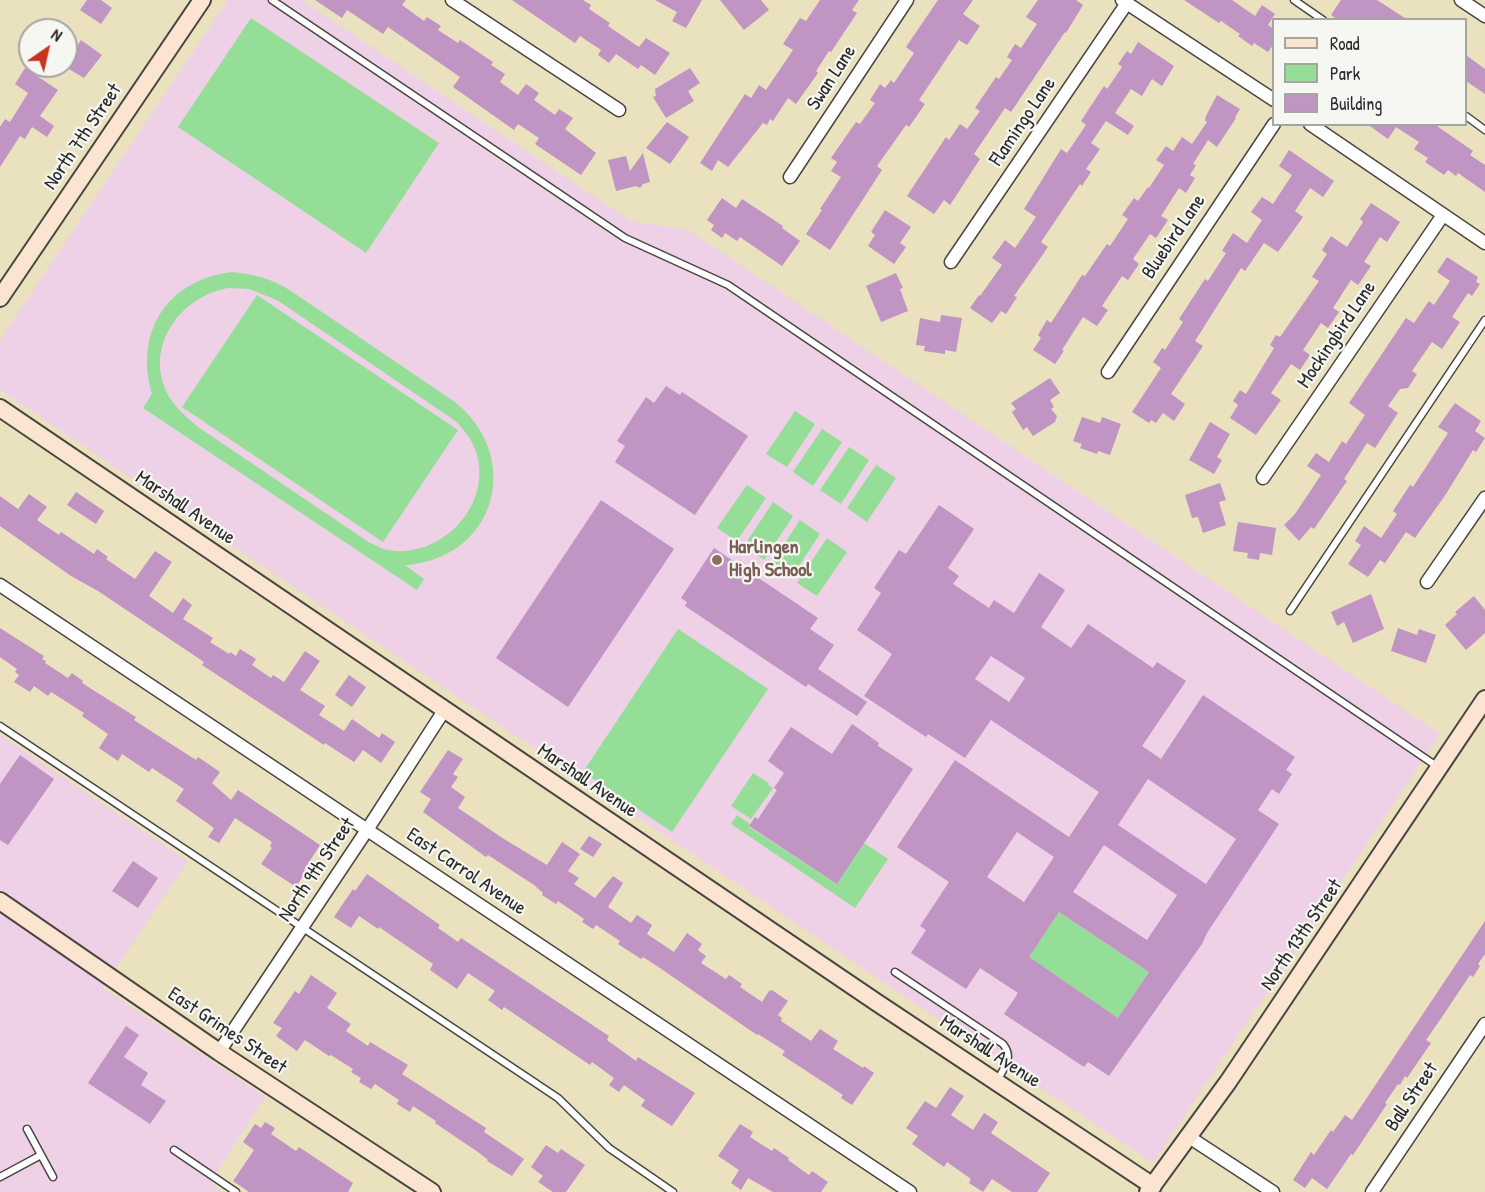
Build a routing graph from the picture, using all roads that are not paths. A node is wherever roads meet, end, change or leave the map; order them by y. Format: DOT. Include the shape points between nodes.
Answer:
graph roads {
  1 [pos="201,0"];
  2 [pos="272,0"];
  3 [pos="452,0"];
  4 [pos="907,0"];
  5 [pos="1294,0"];
  6 [pos="1461,0"];
  7 [pos="1125,2"];
  8 [pos="1485,16"];
  9 [pos="1320,18"];
  10 [pos="1272,98"];
  11 [pos="619,110"];
  12 [pos="1467,117"];
  13 [pos="1273,126"];
  14 [pos="1314,126"];
  15 [pos="1485,130"];
  16 [pos="790,177"];
  17 [pos="1443,215"];
  18 [pos="1485,243"];
  19 [pos="951,262"];
  20 [pos="0,298"];
  21 [pos="1485,320"];
  22 [pos="1108,372"];
  23 [pos="0,408"];
  24 [pos="1263,478"];
  25 [pos="1485,498"];
  26 [pos="1427,582"];
  27 [pos="0,585"];
  28 [pos="1290,611"];
  29 [pos="1485,699"];
  30 [pos="445,709"];
  31 [pos="0,726"];
  32 [pos="1439,768"];
  33 [pos="367,830"];
  34 [pos="0,902"];
  35 [pos="302,928"];
  36 [pos="895,972"];
  37 [pos="1485,1024"];
  38 [pos="219,1052"];
  39 [pos="997,1081"];
  40 [pos="27,1129"];
  41 [pos="1189,1137"];
  42 [pos="174,1150"];
  43 [pos="41,1155"];
  44 [pos="0,1177"];
  45 [pos="53,1177"];
  46 [pos="1150,1189"];
  47 [pos="236,1192"];
  48 [pos="432,1192"];
  49 [pos="673,1192"];
  50 [pos="910,1192"];
  51 [pos="1273,1192"];
  52 [pos="1372,1192"];
  1 -- 20 [label="street, North 7th Street"];
  2 -- 32 [label="lane" via="625,238 728,285"];
  3 -- 11 [label="street"];
  4 -- 16 [label="street, Swan Lane"];
  5 -- 9 [label="lane"];
  6 -- 8 [label="street"];
  7 -- 10 [label="street"];
  7 -- 19 [label="street, Flamingo Lane"];
  12 -- 15 [label="lane"];
  13 -- 22 [label="street, Bluebird Lane"];
  14 -- 17 [label="street"];
  17 -- 18 [label="street"];
  17 -- 24 [label="street, Mockingbird Lane"];
  21 -- 28 [label="lane"];
  23 -- 30 [label="street, Marshall Avenue"];
  25 -- 26 [label="street"];
  27 -- 33 [label="street, East Carrol Avenue"];
  29 -- 32 [label="street, North 13th Street"];
  30 -- 33 [label="street, North 9th Street"];
  30 -- 39 [label="street, Marshall Avenue"];
  31 -- 35 [label="lane"];
  32 -- 41 [label="street, North 13th Street"];
  33 -- 35 [label="street, North 9th Street"];
  33 -- 50 [label="street, East Carrol Avenue"];
  34 -- 38 [label="street, East Grimes Street"];
  35 -- 38 [label="street, North 9th Street"];
  35 -- 49 [label="lane" via="558,1098 609,1148"];
  36 -- 39 [label="lane" via="1004,1044 1009,1057"];
  37 -- 52 [label="street, Ball Street"];
  38 -- 48 [label="street, East Grimes Street"];
  39 -- 46 [label="street, Marshall Avenue"];
  40 -- 43 [label="lane"];
  41 -- 46 [label="street, North 13th Street"];
  41 -- 51 [label="street"];
  42 -- 47 [label="lane"];
  43 -- 44 [label="lane"];
  43 -- 45 [label="lane"];
}
